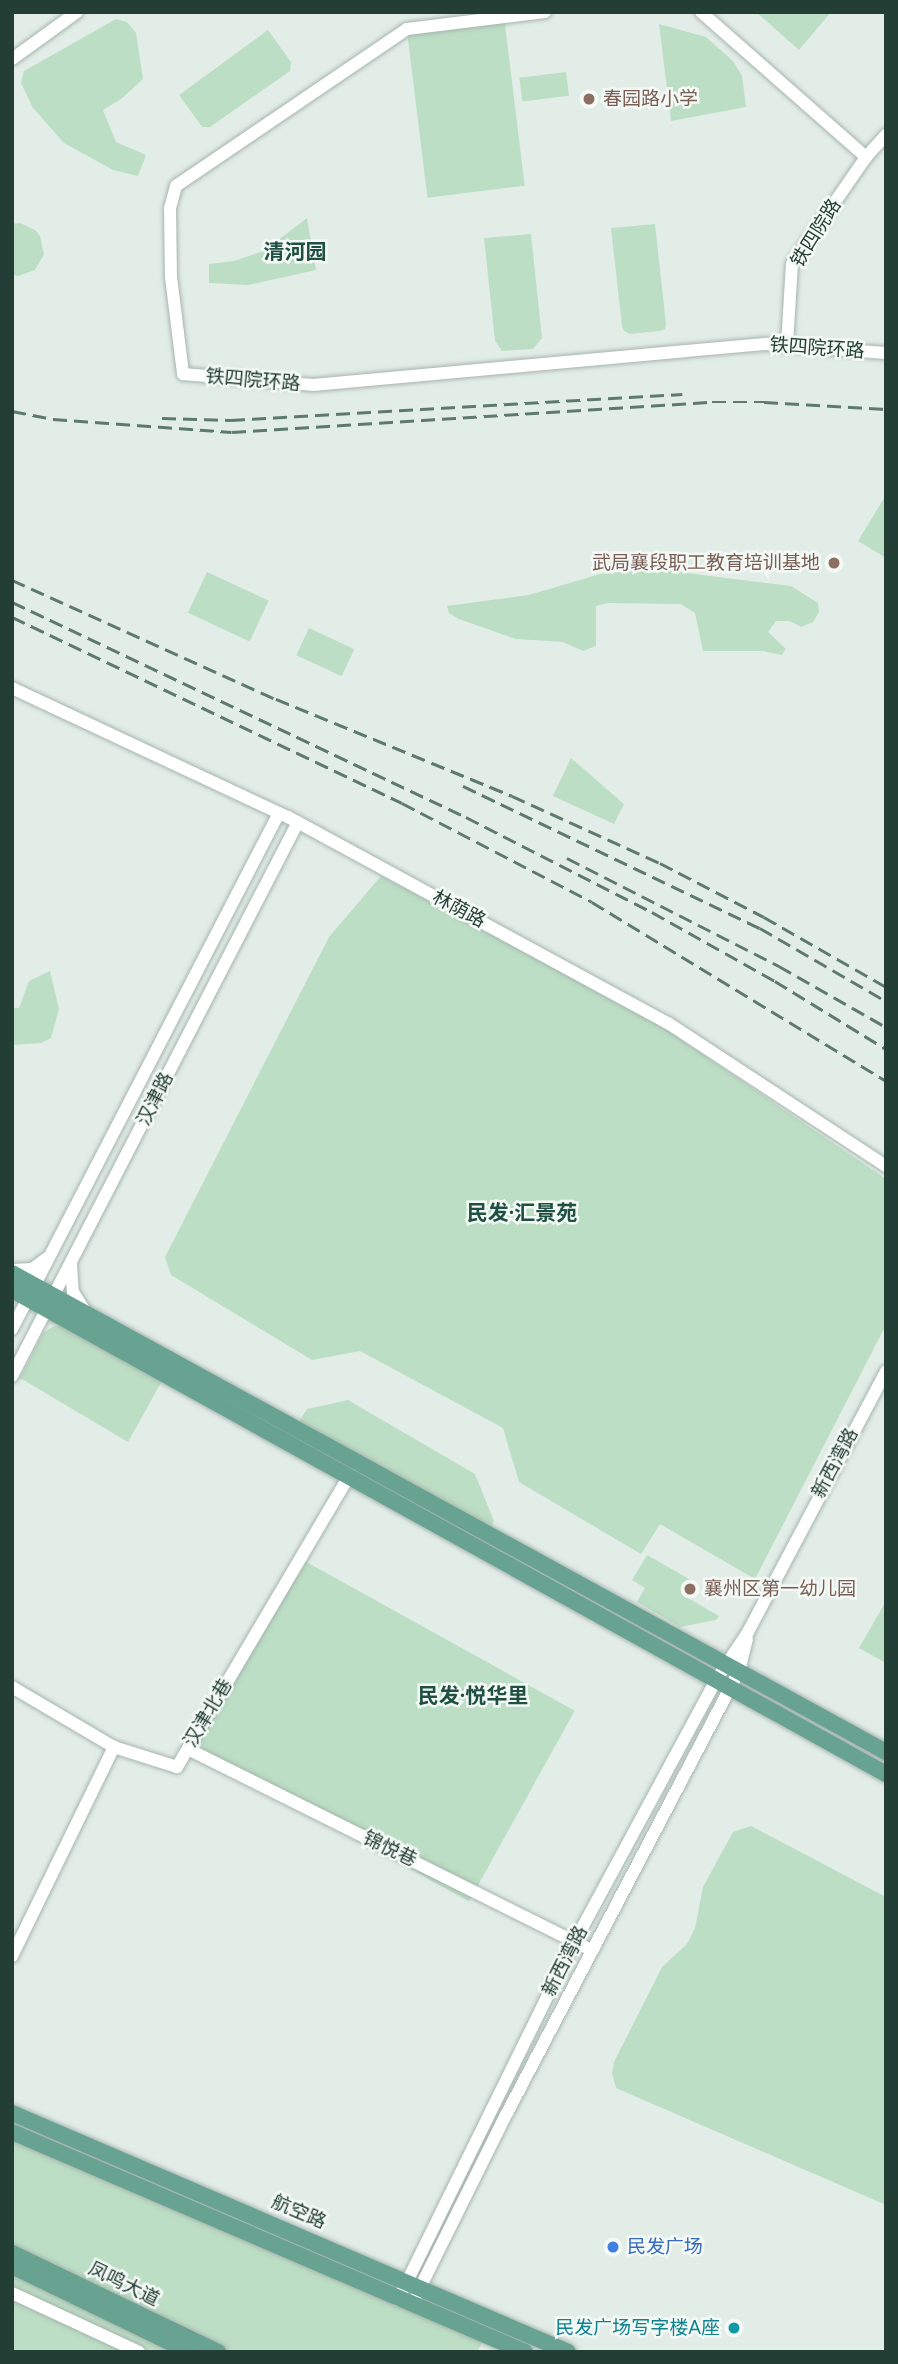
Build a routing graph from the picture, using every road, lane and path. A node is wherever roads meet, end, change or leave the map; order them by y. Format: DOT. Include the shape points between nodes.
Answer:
graph roads {
  1 [pos="77,12"];
  2 [pos="545,12"];
  3 [pos="701,12"];
  4 [pos="12,59"];
  5 [pos="886,135"];
  6 [pos="866,157"];
  7 [pos="787,345"];
  8 [pos="886,353"];
  9 [pos="12,688"];
  10 [pos="279,813"];
  11 [pos="298,822"];
  12 [pos="886,1166"];
  13 [pos="50,1256"];
  14 [pos="71,1263"];
  15 [pos="12,1271"];
  16 [pos="12,1290"];
  17 [pos="32,1292"];
  18 [pos="51,1302"];
  19 [pos="86,1314"];
  20 [pos="72,1322"];
  21 [pos="13,1323"];
  22 [pos="35,1333"];
  23 [pos="886,1371"];
  24 [pos="12,1377"];
  25 [pos="349,1476"];
  26 [pos="732,1668"];
  27 [pos="723,1683"];
  28 [pos="12,1687"];
  29 [pos="114,1748"];
  30 [pos="187,1749"];
  31 [pos="886,1752"];
  32 [pos="886,1774"];
  33 [pos="575,1941"];
  34 [pos="592,1950"];
  35 [pos="12,1956"];
  36 [pos="12,2113"];
  37 [pos="12,2132"];
  38 [pos="12,2253"];
  39 [pos="12,2266"];
  40 [pos="414,2284"];
  41 [pos="12,2293"];
  42 [pos="405,2303"];
  43 [pos="139,2352"];
  44 [pos="190,2352"];
  45 [pos="218,2352"];
  46 [pos="525,2352"];
  47 [pos="568,2352"];
  1 -- 4 [label="street"];
  2 -- 7 [label="street, 铁四院环路" via="407,29 176,186 170,208 171,277 183,374 313,385"];
  3 -- 6 [label="street"];
  5 -- 6 [label="street, 铁四院路"];
  6 -- 7 [label="street, 铁四院路" via="792,264"];
  7 -- 8 [label="street, 铁四院环路"];
  9 -- 10 [label="street, 林荫路"];
  10 -- 11 [label="street, 林荫路"];
  10 -- 13 [label="street, 汉津路"];
  11 -- 12 [label="street, 林荫路" via="668,1023"];
  11 -- 14 [label="street, 汉津路"];
  13 -- 15 [label="street" via="32,1269"];
  13 -- 17 [label="street, 汉津路"];
  14 -- 18 [label="street, 汉津路"];
  14 -- 19 [label="street" via="74,1292"];
  15 -- 17 [label="main road"];
  16 -- 17 [label="main road"];
  17 -- 18 [label="main road"];
  17 -- 21 [label="street, 汉津路"];
  18 -- 19 [label="main road"];
  18 -- 20 [label="main road"];
  18 -- 22 [label="street, 汉津路"];
  19 -- 26 [label="main road"];
  20 -- 22 [label="street" via="54,1323"];
  20 -- 25 [label="main road"];
  22 -- 24 [label="street, 汉津路"];
  23 -- 26 [label="street, 新西湾路"];
  25 -- 27 [label="main road"];
  25 -- 30 [label="street, 汉津北巷"];
  26 -- 27 [label="street, 新西湾路"];
  26 -- 31 [label="main road"];
  27 -- 32 [label="main road"];
  27 -- 33 [label="street, 新西湾路"];
  27 -- 34 [label="street, 新西湾路"];
  28 -- 29 [label="street"];
  29 -- 30 [label="street, 汉津北巷" via="177,1767"];
  29 -- 35 [label="street"];
  30 -- 33 [label="street, 锦悦巷"];
  33 -- 34 [label="street, 锦悦巷"];
  33 -- 40 [label="street, 新西湾路"];
  34 -- 40 [label="street, 新西湾路"];
  36 -- 40 [label="main road, 航空路"];
  37 -- 42 [label="main road"];
  38 -- 45 [label="main road, 凤鸣大道"];
  39 -- 44 [label="main road, 凤鸣大道"];
  40 -- 42 [label="street, 新西湾路"];
  40 -- 47 [label="main road, 航空路"];
  41 -- 43 [label="street"];
  42 -- 46 [label="main road"];
}
